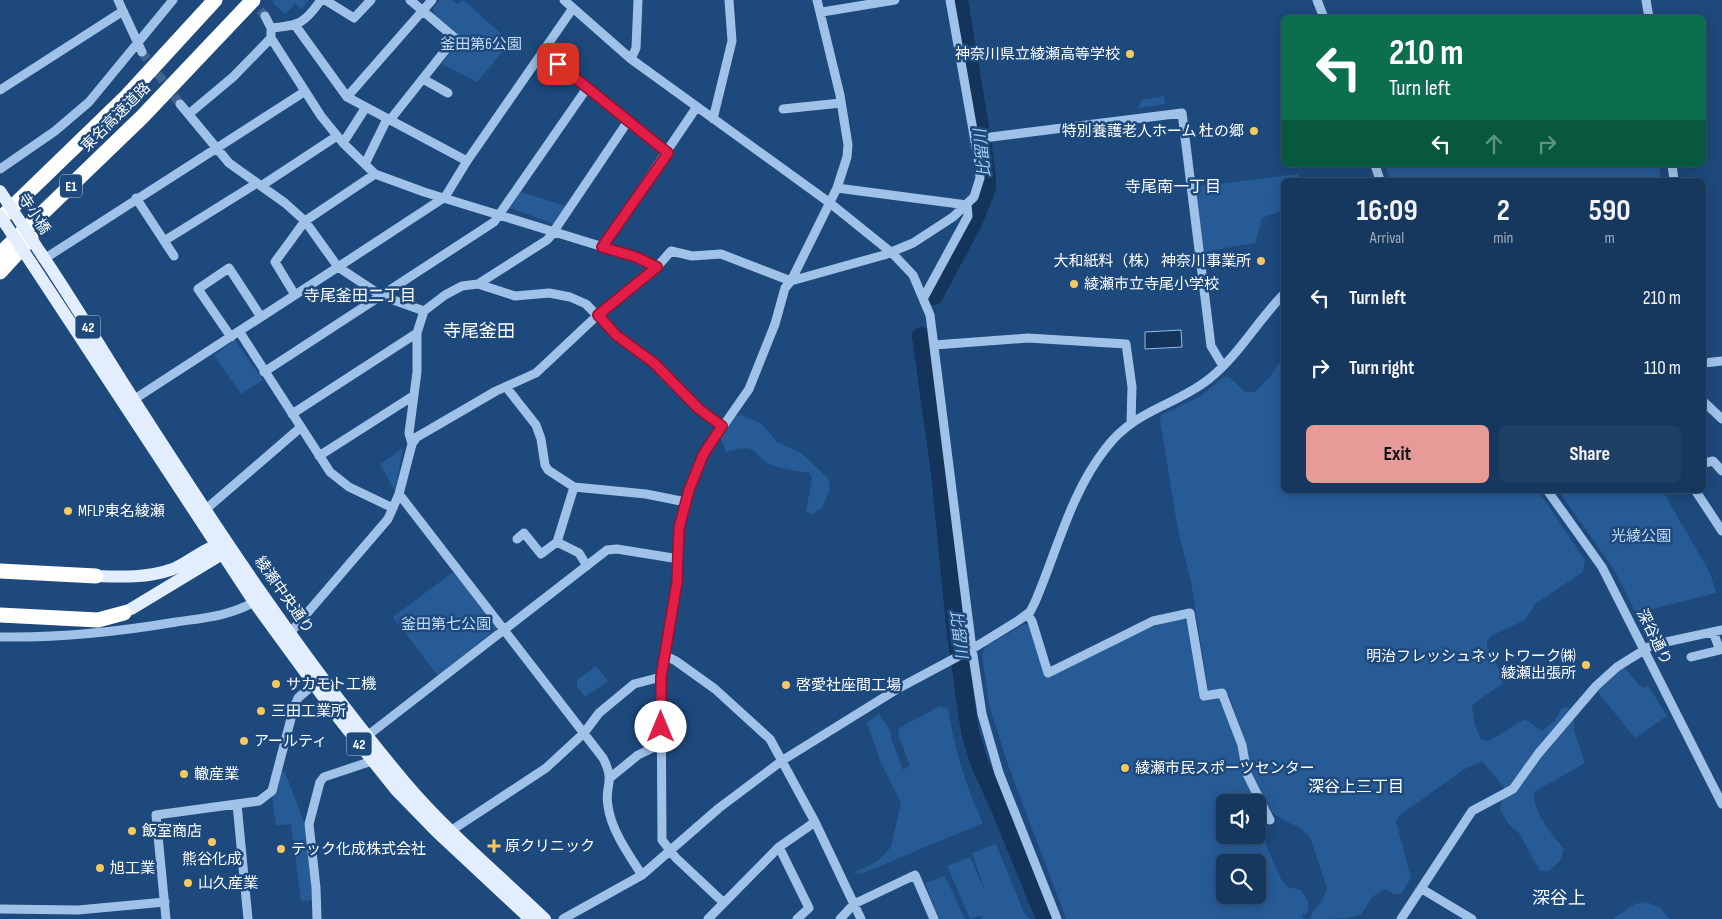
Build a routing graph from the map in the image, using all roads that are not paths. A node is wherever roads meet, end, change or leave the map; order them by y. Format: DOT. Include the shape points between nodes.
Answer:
graph roads {
  1 [pos="118,0"];
  2 [pos="172,0"];
  3 [pos="215,0"];
  4 [pos="253,0"];
  5 [pos="323,0"];
  6 [pos="371,0"];
  7 [pos="410,0"];
  8 [pos="432,0"];
  9 [pos="638,0"];
  10 [pos="728,0"];
  11 [pos="817,0"];
  12 [pos="894,0"];
  13 [pos="950,0"];
  14 [pos="1317,0"];
  15 [pos="1646,0"];
  16 [pos="569,3"];
  17 [pos="123,11"];
  18 [pos="423,11"];
  19 [pos="822,12"];
  20 [pos="1323,15"];
  21 [pos="1648,15"];
  22 [pos="265,16"];
  23 [pos="295,25"];
  24 [pos="271,33"];
  25 [pos="140,48"];
  26 [pos="544,53"];
  27 [pos="631,60"];
  28 [pos="423,79"];
  29 [pos="587,88"];
  30 [pos="0,90"];
  31 [pos="304,92"];
  32 [pos="448,93"];
  33 [pos="347,97"];
  34 [pos="125,98"];
  35 [pos="841,103"];
  36 [pos="180,104"];
  37 [pos="366,107"];
  38 [pos="696,108"];
  39 [pos="783,109"];
  40 [pos="190,113"];
  41 [pos="142,117"];
  42 [pos="389,119"];
  43 [pos="713,119"];
  44 [pos="628,121"];
  45 [pos="340,139"];
  46 [pos="980,139"];
  47 [pos="217,148"];
  48 [pos="668,153"];
  49 [pos="467,161"];
  50 [pos="365,164"];
  51 [pos="0,169"];
  52 [pos="375,174"];
  53 [pos="259,185"];
  54 [pos="837,188"];
  55 [pos="0,191"];
  56 [pos="445,197"];
  57 [pos="136,198"];
  58 [pos="830,203"];
  59 [pos="967,205"];
  60 [pos="0,207"];
  61 [pos="500,215"];
  62 [pos="0,217"];
  63 [pos="305,221"];
  64 [pos="554,231"];
  65 [pos="164,241"];
  66 [pos="602,247"];
  67 [pos="892,253"];
  68 [pos="0,254"];
  69 [pos="174,256"];
  70 [pos="43,257"];
  71 [pos="32,264"];
  72 [pos="338,267"];
  73 [pos="657,267"];
  74 [pos="0,272"];
  75 [pos="791,281"];
  76 [pos="478,284"];
  77 [pos="295,295"];
  78 [pos="382,296"];
  79 [pos="924,297"];
  80 [pos="1281,298"];
  81 [pos="424,311"];
  82 [pos="598,315"];
  83 [pos="261,317"];
  84 [pos="239,331"];
  85 [pos="417,333"];
  86 [pos="231,337"];
  87 [pos="934,345"];
  88 [pos="1722,361"];
  89 [pos="1706,363"];
  90 [pos="1223,366"];
  91 [pos="264,372"];
  92 [pos="506,387"];
  93 [pos="413,396"];
  94 [pos="129,403"];
  95 [pos="1706,404"];
  96 [pos="292,414"];
  97 [pos="1722,419"];
  98 [pos="1131,423"];
  99 [pos="722,426"];
  100 [pos="300,428"];
  101 [pos="412,444"];
  102 [pos="319,456"];
  103 [pos="1706,462"];
  104 [pos="1722,471"];
  105 [pos="574,487"];
  106 [pos="1549,493"];
  107 [pos="1697,493"];
  108 [pos="398,494"];
  109 [pos="686,502"];
  110 [pos="394,508"];
  111 [pos="205,510"];
  112 [pos="1722,531"];
  113 [pos="524,533"];
  114 [pos="557,542"];
  115 [pos="224,547"];
  116 [pos="679,560"];
  117 [pos="587,566"];
  118 [pos="0,571"];
  119 [pos="29,573"];
  120 [pos="96,576"];
  121 [pos="0,578"];
  122 [pos="254,602"];
  123 [pos="0,606"];
  124 [pos="82,613"];
  125 [pos="124,613"];
  126 [pos="1027,614"];
  127 [pos="0,615"];
  128 [pos="503,631"];
  129 [pos="1718,631"];
  130 [pos="290,633"];
  131 [pos="0,637"];
  132 [pos="1645,649"];
  133 [pos="969,650"];
  134 [pos="664,656"];
  135 [pos="1691,657"];
  136 [pos="661,677"];
  137 [pos="314,684"];
  138 [pos="584,733"];
  139 [pos="368,736"];
  140 [pos="661,744"];
  141 [pos="783,760"];
  142 [pos="372,761"];
  143 [pos="611,777"];
  144 [pos="237,804"];
  145 [pos="1722,804"];
  146 [pos="1270,820"];
  147 [pos="815,822"];
  148 [pos="452,830"];
  149 [pos="779,848"];
  150 [pos="671,852"];
  151 [pos="642,875"];
  152 [pos="1422,889"];
  153 [pos="164,902"];
  154 [pos="724,903"];
  155 [pos="854,904"];
  156 [pos="0,909"];
  157 [pos="78,915"];
  158 [pos="166,919"];
  159 [pos="248,919"];
  160 [pos="317,919"];
  161 [pos="530,919"];
  162 [pos="545,919"];
  163 [pos="564,919"];
  164 [pos="708,919"];
  165 [pos="797,919"];
  166 [pos="840,919"];
  167 [pos="861,919"];
  168 [pos="934,919"];
  169 [pos="1057,919"];
  170 [pos="1401,919"];
  171 [pos="1472,919"];
  1 -- 17 [label="street"];
  2 -- 25 [label="street"];
  3 -- 34 [label="highway, 東名高速道路 / E1"];
  4 -- 41 [label="highway, 東名高速道路 / E1"];
  5 -- 6 [label="street" via="354,18"];
  5 -- 23 [label="street" via="308,19"];
  7 -- 18 [label="street"];
  8 -- 18 [label="street"];
  9 -- 27 [label="street" via="636,48"];
  10 -- 43 [label="street" via="732,41"];
  11 -- 19 [label="street"];
  12 -- 19 [label="street"];
  13 -- 46 [label="street"];
  14 -- 20 [label="street"];
  15 -- 21 [label="street"];
  16 -- 26 [label="street"];
  16 -- 27 [label="street"];
  17 -- 25 [label="street"];
  17 -- 30 [label="street"];
  18 -- 28 [label="street" via="455,38"];
  18 -- 33 [label="street"];
  19 -- 35 [label="street"];
  22 -- 24 [label="street"];
  23 -- 24 [label="street"];
  23 -- 33 [label="street"];
  24 -- 31 [label="street"];
  24 -- 40 [label="street" via="233,77"];
  25 -- 51 [label="street" via="72,118"];
  26 -- 29 [label="street"];
  26 -- 49 [label="street"];
  27 -- 38 [label="street"];
  28 -- 32 [label="street"];
  28 -- 42 [label="street"];
  29 -- 44 [label="street"];
  29 -- 61 [label="street"];
  31 -- 45 [label="street"];
  31 -- 47 [label="street"];
  33 -- 37 [label="street"];
  34 -- 60 [label="highway" via="65,146"];
  34 -- 62 [label="highway, 東名高速道路 / E1"];
  35 -- 39 [label="street"];
  35 -- 54 [label="street" via="848,157"];
  36 -- 40 [label="street"];
  37 -- 42 [label="street"];
  37 -- 45 [label="street"];
  38 -- 43 [label="street"];
  38 -- 48 [label="street"];
  40 -- 47 [label="street"];
  41 -- 68 [label="highway, 東名高速道路 / E1"];
  41 -- 74 [label="highway"];
  42 -- 49 [label="street"];
  42 -- 50 [label="street"];
  43 -- 58 [label="street"];
  44 -- 48 [label="street"];
  44 -- 64 [label="street"];
  45 -- 50 [label="street"];
  45 -- 53 [label="street"];
  46 -- 59 [label="street" via="980,178 974,197"];
  46 -- 90 [label="street" via="1182,113 1211,346"];
  47 -- 53 [label="street" via="229,163"];
  47 -- 57 [label="street"];
  48 -- 66 [label="street"];
  49 -- 56 [label="street"];
  50 -- 52 [label="street"];
  52 -- 56 [label="street"];
  52 -- 63 [label="street"];
  53 -- 63 [label="street" via="285,202"];
  53 -- 65 [label="street"];
  54 -- 58 [label="street"];
  54 -- 59 [label="street"];
  55 -- 70 [label="main road, 寺小橋 / 42, bridge"];
  56 -- 61 [label="street"];
  56 -- 72 [label="street"];
  57 -- 65 [label="street"];
  57 -- 70 [label="street"];
  58 -- 67 [label="street"];
  58 -- 75 [label="street"];
  59 -- 67 [label="street" via="913,243"];
  59 -- 79 [label="street" via="968,216"];
  61 -- 64 [label="street"];
  61 -- 78 [label="street"];
  62 -- 71 [label="main road, 寺小橋 / 42, bridge"];
  63 -- 72 [label="street"];
  63 -- 77 [label="street" via="275,262"];
  64 -- 66 [label="street"];
  64 -- 76 [label="street" via="547,240"];
  65 -- 69 [label="street"];
  66 -- 73 [label="street"];
  67 -- 75 [label="street"];
  67 -- 79 [label="street" via="907,267"];
  70 -- 94 [label="main road, 綾瀬中央通り / 42"];
  71 -- 94 [label="main road, 綾瀬中央通り / 42"];
  72 -- 77 [label="street"];
  72 -- 78 [label="street"];
  73 -- 75 [label="street" via="671,251 692,256 721,254"];
  73 -- 82 [label="street"];
  75 -- 99 [label="street" via="785,288 775,324 749,389"];
  76 -- 81 [label="street" via="454,290"];
  76 -- 82 [label="street" via="515,296 549,293 570,297 586,304"];
  77 -- 83 [label="street"];
  78 -- 81 [label="street"];
  78 -- 91 [label="street"];
  79 -- 87 [label="street"];
  80 -- 90 [label="street"];
  81 -- 85 [label="street"];
  82 -- 92 [label="street" via="536,373"];
  82 -- 99 [label="street" via="616,335 654,363 699,409"];
  83 -- 84 [label="street"];
  83 -- 86 [label="street" via="229,268 198,288"];
  84 -- 86 [label="street"];
  84 -- 91 [label="street"];
  85 -- 93 [label="street"];
  85 -- 96 [label="street"];
  86 -- 94 [label="street"];
  87 -- 98 [label="street" via="1028,338 1126,344 1132,387"];
  87 -- 133 [label="street"];
  88 -- 89 [label="street"];
  90 -- 98 [label="street" via="1194,389"];
  91 -- 96 [label="street"];
  92 -- 101 [label="street" via="417,437"];
  92 -- 105 [label="street" via="536,425 548,470"];
  93 -- 101 [label="street" via="409,433"];
  93 -- 102 [label="street"];
  94 -- 111 [label="main road, 綾瀬中央通り / 42"];
  94 -- 115 [label="main road, 綾瀬中央通り / 42"];
  95 -- 97 [label="street"];
  96 -- 100 [label="street"];
  98 -- 126 [label="street" via="1106,447 1085,480 1035,602"];
  99 -- 109 [label="street" via="703,455"];
  100 -- 102 [label="street"];
  100 -- 111 [label="street"];
  101 -- 108 [label="street"];
  102 -- 110 [label="street" via="339,481"];
  103 -- 104 [label="street" via="1713,461"];
  105 -- 109 [label="street" via="646,494"];
  105 -- 114 [label="street"];
  106 -- 132 [label="street, 深谷通り" via="1602,567"];
  107 -- 112 [label="street"];
  108 -- 110 [label="street"];
  108 -- 128 [label="street"];
  109 -- 116 [label="street" via="679,528"];
  110 -- 130 [label="street"];
  111 -- 115 [label="main road, 綾瀬中央通り / 42"];
  113 -- 114 [label="street" via="541,554"];
  114 -- 117 [label="street" via="578,553"];
  115 -- 120 [label="main road" via="159,573 133,577"];
  115 -- 122 [label="main road, 綾瀬中央通り / 42"];
  115 -- 125 [label="main road"];
  115 -- 130 [label="main road, 綾瀬中央通り / 42"];
  116 -- 117 [label="street" via="617,548 608,550"];
  116 -- 134 [label="street"];
  117 -- 128 [label="street"];
  118 -- 119 [label="highway"];
  119 -- 120 [label="highway"];
  119 -- 121 [label="highway"];
  122 -- 131 [label="street" via="232,612 118,632 47,638"];
  122 -- 137 [label="main road, 綾瀬中央通り / 42"];
  123 -- 124 [label="highway"];
  124 -- 125 [label="main road" via="106,616"];
  125 -- 127 [label="highway" via="98,620"];
  126 -- 133 [label="street"];
  126 -- 146 [label="street" via="1048,673 1153,621 1190,613 1204,696 1222,693 1242,744 1247,774"];
  128 -- 138 [label="street"];
  128 -- 139 [label="street"];
  129 -- 132 [label="street"];
  129 -- 135 [label="street" via="1720,650"];
  130 -- 139 [label="main road, 綾瀬中央通り / 42"];
  132 -- 145 [label="street, 深谷通り"];
  132 -- 152 [label="street" via="1617,667 1596,686 1513,789 1472,811"];
  133 -- 141 [label="street" via="899,688"];
  133 -- 169 [label="street" via="993,757"];
  134 -- 136 [label="street"];
  134 -- 141 [label="street" via="715,689 770,739"];
  136 -- 138 [label="street" via="634,684 599,713"];
  136 -- 140 [label="street"];
  137 -- 142 [label="main road, 綾瀬中央通り / 42"];
  137 -- 144 [label="street" via="298,698 294,707 272,791 258,801"];
  138 -- 143 [label="street" via="603,758"];
  138 -- 148 [label="street" via="546,768"];
  139 -- 148 [label="main road, 綾瀬中央通り / 42" via="406,783"];
  140 -- 143 [label="street" via="638,755"];
  140 -- 150 [label="street" via="662,840"];
  141 -- 147 [label="street"];
  141 -- 150 [label="street" via="720,808"];
  142 -- 160 [label="street" via="324,777 320,782 309,824"];
  142 -- 161 [label="main road, 綾瀬中央通り / 42" via="436,831"];
  143 -- 151 [label="street" via="607,805 610,817"];
  144 -- 153 [label="street" via="156,815"];
  144 -- 159 [label="street"];
  147 -- 149 [label="street"];
  147 -- 155 [label="street"];
  148 -- 162 [label="main road, 綾瀬中央通り / 42"];
  149 -- 154 [label="street"];
  149 -- 165 [label="street" via="809,908"];
  150 -- 151 [label="street"];
  150 -- 154 [label="street"];
  151 -- 163 [label="street"];
  152 -- 170 [label="street"];
  152 -- 171 [label="street"];
  153 -- 157 [label="street"];
  153 -- 158 [label="street"];
  154 -- 164 [label="street"];
  155 -- 166 [label="street"];
  155 -- 167 [label="street"];
  155 -- 168 [label="street" via="915,875"];
  156 -- 157 [label="street"];
}
